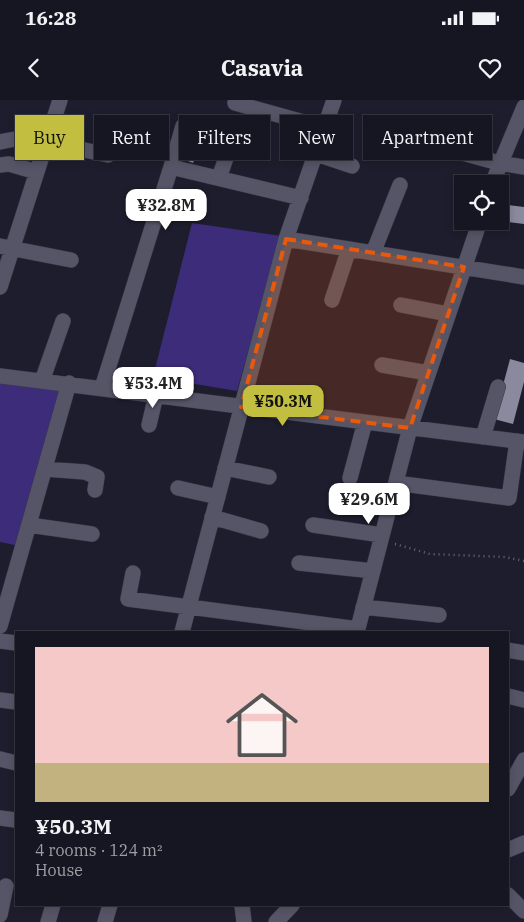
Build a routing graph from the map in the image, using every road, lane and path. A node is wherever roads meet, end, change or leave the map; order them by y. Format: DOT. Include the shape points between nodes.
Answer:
graph roads {
  1 [pos="60,100"];
  2 [pos="334,100"];
  3 [pos="235,102"];
  4 [pos="524,107"];
  5 [pos="55,115"];
  6 [pos="280,115"];
  7 [pos="329,115"];
  8 [pos="15,139"];
  9 [pos="179,140"];
  10 [pos="0,142"];
  11 [pos="41,160"];
  12 [pos="225,160"];
  13 [pos="314,160"];
  14 [pos="334,160"];
  15 [pos="489,160"];
  16 [pos="500,163"];
  17 [pos="0,165"];
  18 [pos="352,166"];
  19 [pos="171,167"];
  20 [pos="524,167"];
  21 [pos="37,172"];
  22 [pos="495,175"];
  23 [pos="219,178"];
  24 [pos="400,185"];
  25 [pos="301,198"];
  26 [pos="477,230"];
  27 [pos="286,239"];
  28 [pos="7,243"];
  29 [pos="349,249"];
  30 [pos="373,253"];
  31 [pos="71,260"];
  32 [pos="464,267"];
  33 [pos="524,276"];
  34 [pos="0,287"];
  35 [pos="332,300"];
  36 [pos="401,305"];
  37 [pos="448,314"];
  38 [pos="63,321"];
  39 [pos="382,366"];
  40 [pos="428,374"];
  41 [pos="0,376"];
  42 [pos="42,381"];
  43 [pos="69,383"];
  44 [pos="498,387"];
  45 [pos="102,388"];
  46 [pos="156,394"];
  47 [pos="241,407"];
  48 [pos="365,422"];
  49 [pos="149,425"];
  50 [pos="410,428"];
  51 [pos="483,437"];
  52 [pos="520,441"];
  53 [pos="225,468"];
  54 [pos="45,469"];
  55 [pos="269,477"];
  56 [pos="350,478"];
  57 [pos="396,483"];
  58 [pos="178,488"];
  59 [pos="95,490"];
  60 [pos="218,497"];
  61 [pos="212,518"];
  62 [pos="313,524"];
  63 [pos="28,525"];
  64 [pos="261,531"];
  65 [pos="92,534"];
  66 [pos="381,539"];
  67 [pos="524,561"];
  68 [pos="300,563"];
  69 [pos="373,571"];
  70 [pos="133,573"];
  71 [pos="189,606"];
  72 [pos="363,607"];
  73 [pos="439,615"];
  74 [pos="0,626"];
  75 [pos="182,631"];
  76 [pos="357,631"];
  77 [pos="0,641"];
  78 [pos="15,643"];
  79 [pos="509,650"];
  80 [pos="524,653"];
  81 [pos="509,696"];
  82 [pos="0,700"];
  83 [pos="524,700"];
  84 [pos="15,702"];
  85 [pos="0,759"];
  86 [pos="524,760"];
  87 [pos="15,763"];
  88 [pos="509,787"];
  89 [pos="0,818"];
  90 [pos="15,820"];
  91 [pos="524,843"];
  92 [pos="509,850"];
  93 [pos="6,886"];
  94 [pos="509,895"];
  95 [pos="53,906"];
  96 [pos="110,906"];
  97 [pos="242,906"];
  98 [pos="291,906"];
  99 [pos="524,911"];
  100 [pos="0,915"];
  101 [pos="48,922"];
  102 [pos="105,922"];
  103 [pos="244,922"];
  104 [pos="276,922"];
  1 -- 5 [label="street"];
  2 -- 7 [label="street"];
  3 -- 6 [label="street"];
  4 -- 16 [label="street"];
  8 -- 10 [label="street"];
  9 -- 19 [label="street"];
  11 -- 21 [label="street"];
  12 -- 23 [label="street"];
  13 -- 25 [label="street"];
  14 -- 18 [label="street"];
  15 -- 16 [label="street"];
  16 -- 20 [label="street"];
  16 -- 22 [label="street"];
  17 -- 21 [label="street" via="9,164"];
  19 -- 23 [label="street"];
  19 -- 45 [label="street"];
  21 -- 28 [label="street"];
  23 -- 25 [label="street"];
  24 -- 30 [label="street"];
  25 -- 27 [label="street"];
  26 -- 32 [label="street"];
  27 -- 29 [label="street"];
  27 -- 47 [label="street"];
  28 -- 31 [label="street"];
  28 -- 34 [label="street"];
  29 -- 30 [label="street"];
  29 -- 35 [label="street"];
  30 -- 32 [label="street"];
  32 -- 33 [label="street"];
  32 -- 37 [label="street"];
  36 -- 37 [label="street"];
  37 -- 40 [label="street"];
  38 -- 42 [label="street"];
  39 -- 40 [label="street"];
  40 -- 50 [label="street"];
  41 -- 42 [label="street"];
  42 -- 43 [label="street"];
  43 -- 45 [label="street"];
  43 -- 54 [label="street"];
  44 -- 51 [label="street"];
  45 -- 46 [label="street"];
  46 -- 47 [label="street"];
  46 -- 49 [label="street"];
  47 -- 48 [label="street"];
  47 -- 53 [label="street"];
  48 -- 50 [label="street"];
  48 -- 56 [label="street"];
  50 -- 51 [label="street"];
  50 -- 57 [label="street"];
  51 -- 52 [label="street"];
  52 -- 57 [label="street" via="510,498"];
  53 -- 55 [label="street"];
  53 -- 60 [label="street"];
  54 -- 59 [label="street" via="85,472 97,477"];
  54 -- 63 [label="street"];
  57 -- 66 [label="street"];
  58 -- 60 [label="street"];
  60 -- 61 [label="street"];
  61 -- 64 [label="street"];
  61 -- 71 [label="street"];
  62 -- 66 [label="street"];
  63 -- 65 [label="street"];
  63 -- 74 [label="street"];
  66 -- 67 [label="path" via="430,554 505,557"];
  66 -- 69 [label="street"];
  68 -- 69 [label="street"];
  69 -- 72 [label="street"];
  70 -- 71 [label="street" via="128,599"];
  71 -- 75 [label="street"];
  71 -- 76 [label="street"];
  72 -- 73 [label="street"];
  72 -- 76 [label="street"];
  77 -- 78 [label="street"];
  79 -- 80 [label="street"];
  81 -- 83 [label="street"];
  82 -- 84 [label="street"];
  85 -- 87 [label="street"];
  86 -- 88 [label="street"];
  89 -- 90 [label="street"];
  91 -- 92 [label="street"];
  93 -- 100 [label="street"];
  94 -- 99 [label="street"];
  95 -- 101 [label="street"];
  96 -- 102 [label="street"];
  97 -- 103 [label="street"];
  98 -- 104 [label="street"];
}
